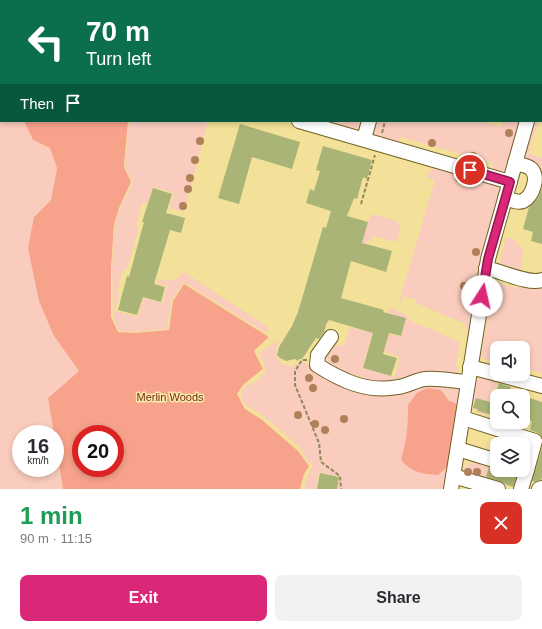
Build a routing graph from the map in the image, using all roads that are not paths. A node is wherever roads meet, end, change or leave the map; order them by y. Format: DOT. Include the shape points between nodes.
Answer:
graph roads {
  1 [pos="303,122"];
  2 [pos="369,122"];
  3 [pos="527,122"];
  4 [pos="364,139"];
  5 [pos="515,163"];
  6 [pos="510,182"];
  7 [pos="505,198"];
  8 [pos="486,268"];
  9 [pos="542,280"];
  10 [pos="331,337"];
  11 [pos="470,367"];
  12 [pos="490,372"];
  13 [pos="523,381"];
  14 [pos="468,382"];
  15 [pos="542,386"];
  16 [pos="463,418"];
  17 [pos="522,437"];
  18 [pos="530,439"];
  19 [pos="458,449"];
  20 [pos="530,455"];
  21 [pos="490,459"];
  22 [pos="524,477"];
  23 [pos="452,486"];
  24 [pos="542,488"];
  25 [pos="498,489"];
  26 [pos="522,489"];
  27 [pos="539,489"];
  1 -- 4 [label="lane"];
  2 -- 4 [label="lane"];
  3 -- 5 [label="lane"];
  4 -- 6 [label="lane"];
  5 -- 6 [label="lane"];
  5 -- 7 [label="lane" via="533,171 533,189 529,196 520,202"];
  6 -- 7 [label="lane"];
  7 -- 8 [label="lane"];
  8 -- 9 [label="lane" via="529,281"];
  8 -- 11 [label="lane"];
  10 -- 14 [label="lane" via="318,355 317,365 334,376 365,388 390,389 424,379"];
  11 -- 12 [label="lane"];
  11 -- 14 [label="lane"];
  13 -- 15 [label="lane"];
  14 -- 16 [label="lane"];
  16 -- 17 [label="lane"];
  16 -- 19 [label="lane"];
  18 -- 20 [label="lane" via="535,441"];
  19 -- 21 [label="lane"];
  19 -- 23 [label="lane"];
  22 -- 26 [label="lane"];
  23 -- 25 [label="lane"];
  24 -- 27 [label="lane"];
}
